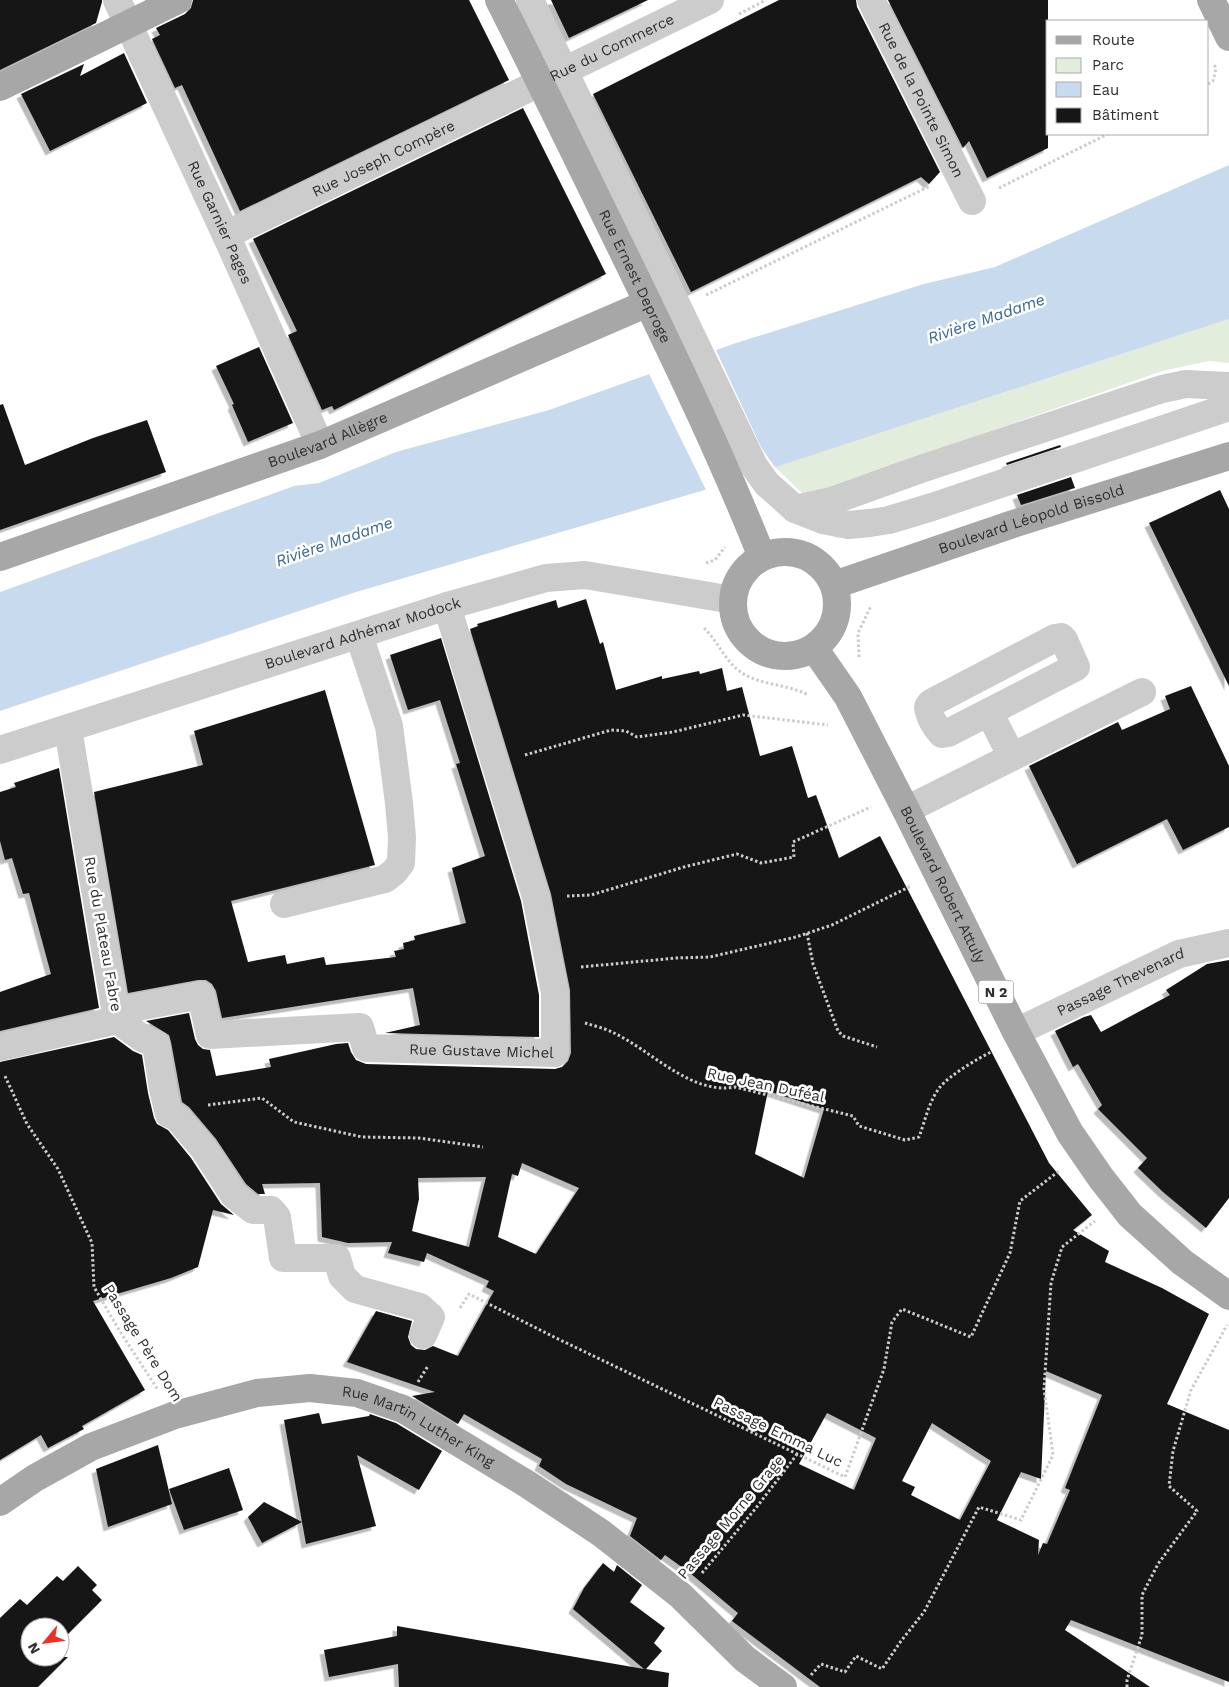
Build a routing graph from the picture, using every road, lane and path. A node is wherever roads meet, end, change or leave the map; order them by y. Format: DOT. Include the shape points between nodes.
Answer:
graph roads {
  1 [pos="117,0"];
  2 [pos="178,0"];
  3 [pos="499,0"];
  4 [pos="530,0"];
  5 [pos="710,0"];
  6 [pos="871,0"];
  7 [pos="1211,0"];
  8 [pos="129,24"];
  9 [pos="1229,36"];
  10 [pos="1212,61"];
  11 [pos="565,71"];
  12 [pos="541,83"];
  13 [pos="1209,83"];
  14 [pos="0,87"];
  15 [pos="1106,135"];
  16 [pos="934,184"];
  17 [pos="982,196"];
  18 [pos="226,235"];
  19 [pos="705,295"];
  20 [pos="648,303"];
  21 [pos="680,342"];
  22 [pos="1229,386"];
  23 [pos="1229,408"];
  24 [pos="320,445"];
  25 [pos="1226,463"];
  26 [pos="795,510"];
  27 [pos="726,544"];
  28 [pos="762,556"];
  29 [pos="0,557"];
  30 [pos="702,565"];
  31 [pos="834,586"];
  32 [pos="733,600"];
  33 [pos="448,606"];
  34 [pos="698,622"];
  35 [pos="359,634"];
  36 [pos="814,648"];
  37 [pos="1142,692"];
  38 [pos="815,699"];
  39 [pos="990,712"];
  40 [pos="833,725"];
  41 [pos="68,729"];
  42 [pos="0,750"];
  43 [pos="1012,757"];
  44 [pos="496,764"];
  45 [pos="873,806"];
  46 [pos="906,810"];
  47 [pos="912,886"];
  48 [pos="536,897"];
  49 [pos="284,904"];
  50 [pos="807,933"];
  51 [pos="1229,943"];
  52 [pos="551,970"];
  53 [pos="556,1014"];
  54 [pos="116,1015"];
  55 [pos="1016,1032"];
  56 [pos="0,1047"];
  57 [pos="878,1047"];
  58 [pos="994,1050"];
  59 [pos="4,1073"];
  60 [pos="177,1117"];
  61 [pos="483,1147"];
  62 [pos="1062,1169"];
  63 [pos="1101,1216"];
  64 [pos="1229,1296"];
  65 [pos="459,1310"];
  66 [pos="1229,1322"];
  67 [pos="427,1347"];
  68 [pos="403,1409"];
  69 [pos="175,1415"];
  70 [pos="798,1453"];
  71 [pos="1,1499"];
  72 [pos="680,1595"];
  73 [pos="810,1676"];
  74 [pos="783,1687"];
  75 [pos="1127,1687"];
  1 -- 8 [label="street, Rue Garnier Pages"];
  2 -- 8 [label="main road"];
  3 -- 12 [label="main road, Rue Ernest Deproge"];
  4 -- 11 [label="street"];
  5 -- 11 [label="street, Rue du Commerce"];
  6 -- 17 [label="street, Rue de la Pointe Simon"];
  7 -- 9 [label="main road"];
  8 -- 14 [label="main road"];
  8 -- 18 [label="street, Rue Garnier Pages"];
  10 -- 13 [label="path" via="1216,69 1213,81"];
  11 -- 12 [label="street, Rue du Commerce"];
  11 -- 21 [label="street"];
  12 -- 18 [label="street, Rue Joseph Compère"];
  12 -- 20 [label="main road, Rue Ernest Deproge"];
  15 -- 17 [label="path"];
  16 -- 19 [label="path"];
  18 -- 24 [label="street, Rue Garnier Pages"];
  20 -- 21 [label="main road, Rue Ernest Deproge"];
  20 -- 24 [label="main road, Boulevard Allègre"];
  21 -- 26 [label="street" via="754,466 767,484"];
  21 -- 28 [label="main road, Rue Ernest Deproge"];
  22 -- 26 [label="street" via="1186,384 1162,389 832,501"];
  23 -- 26 [label="street" via="889,520 848,525"];
  24 -- 29 [label="main road, Boulevard Allègre"];
  25 -- 31 [label="main road, Boulevard Léopold Bissold" via="1013,524"];
  27 -- 30 [label="path" via="715,560"];
  28 -- 31 [label="main road" via="796,552 825,570"];
  28 -- 32 [label="main road" via="742,574 735,586"];
  31 -- 36 [label="main road" via="837,613 833,627"];
  32 -- 33 [label="street, Boulevard Adhémar Modock" via="585,575 546,578"];
  32 -- 36 [label="main road" via="734,616 752,645 766,653 782,656"];
  33 -- 35 [label="street, Boulevard Adhémar Modock"];
  33 -- 44 [label="street, Rue Gustave Michel"];
  34 -- 38 [label="path" via="738,670 756,680 799,690"];
  35 -- 41 [label="street, Boulevard Adhémar Modock"];
  35 -- 49 [label="street" via="389,726 400,803 401,863 385,879"];
  36 -- 46 [label="main road, Boulevard Robert Attuly / N 2" via="848,697"];
  37 -- 43 [label="street"];
  39 -- 39 [label="street" via="1076,667 1061,637 931,702 928,707 942,734"];
  39 -- 43 [label="street"];
  40 -- 44 [label="path" via="743,715 637,737 626,731 611,730"];
  41 -- 42 [label="street, Boulevard Adhémar Modock"];
  41 -- 54 [label="street, Rue du Plateau Fabre"];
  43 -- 46 [label="street"];
  44 -- 48 [label="street, Rue Gustave Michel"];
  45 -- 48 [label="path" via="793,842 794,857 761,863 736,854 591,895"];
  46 -- 55 [label="main road, Boulevard Robert Attuly / N 2"];
  47 -- 50 [label="path" via="832,925"];
  48 -- 52 [label="street, Rue Gustave Michel"];
  50 -- 52 [label="path" via="710,957"];
  50 -- 57 [label="path" via="814,964 838,1031 843,1036"];
  51 -- 55 [label="street, Passage Thevenard" via="1179,954"];
  52 -- 53 [label="street, Rue Gustave Michel"];
  53 -- 54 [label="street, Rue Gustave Michel" via="555,1052 366,1048 360,1027 210,1035 201,995"];
  53 -- 58 [label="path, Rue Jean Duféal" via="614,1032 662,1064 698,1082 723,1089 735,1087 854,1116 859,1126 905,1140 919,1137 940,1088 974,1060"];
  54 -- 56 [label="street, Rue du Plateau Fabre"];
  54 -- 60 [label="street" via="142,1038 156,1044 169,1114"];
  55 -- 64 [label="main road, Boulevard Robert Attuly / N 2" via="1070,1133 1130,1215 1182,1262"];
  59 -- 69 [label="path, Passage Père Dom" via="27,1124 58,1169 92,1243 94,1287"];
  60 -- 61 [label="path" via="202,1106 262,1098 294,1122 362,1137 419,1138"];
  60 -- 67 [label="street" via="204,1149 234,1195 253,1210 271,1210 277,1218 282,1258 337,1258 342,1276 355,1289 420,1306 431,1317"];
  62 -- 70 [label="path, Passage Emma Luc" via="1020,1201 1010,1253 971,1337 902,1309 892,1322 884,1369 845,1477"];
  63 -- 73 [label="path" via="1062,1247 1051,1283 1044,1389 1053,1455 1021,1520 979,1507 924,1612 882,1669 856,1656 845,1672 821,1664"];
  65 -- 70 [label="path, Passage Emma Luc" via="469,1294"];
  66 -- 75 [label="path" via="1191,1390 1173,1451 1170,1486 1197,1512 1158,1564 1142,1595 1142,1635"];
  67 -- 68 [label="path"];
  68 -- 69 [label="main road, Rue Martin Luther King" via="357,1393 310,1388 257,1393"];
  68 -- 72 [label="main road, Rue Martin Luther King" via="601,1533"];
  69 -- 71 [label="main road, Rue Martin Luther King" via="92,1447"];
  70 -- 72 [label="path, Passage Morne Grage" via="740,1529"];
  72 -- 74 [label="main road, Rue Martin Luther King" via="745,1659"];
}
